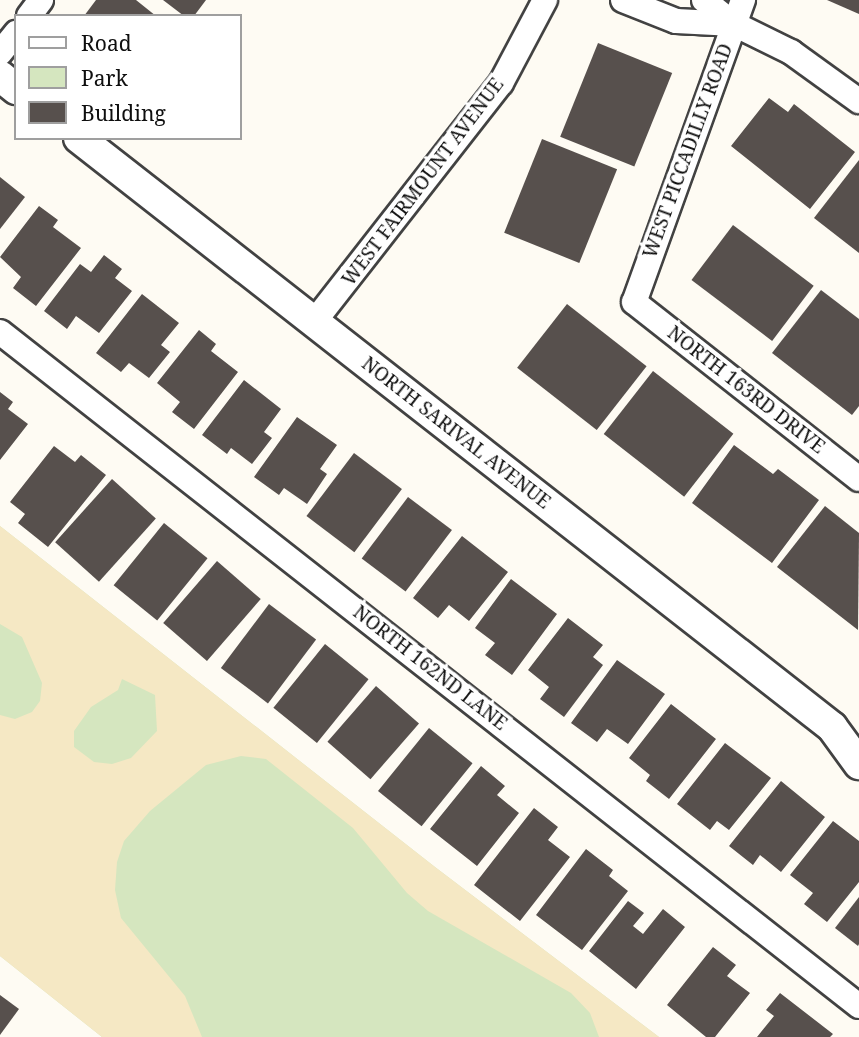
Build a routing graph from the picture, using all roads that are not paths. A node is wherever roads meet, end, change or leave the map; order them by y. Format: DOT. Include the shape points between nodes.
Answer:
graph roads {
  1 [pos="545,0"];
  2 [pos="623,0"];
  3 [pos="704,0"];
  4 [pos="743,0"];
  5 [pos="734,24"];
  6 [pos="14,36"];
  7 [pos="0,53"];
  8 [pos="0,76"];
  9 [pos="14,87"];
  10 [pos="859,101"];
  11 [pos="82,140"];
  12 [pos="634,302"];
  13 [pos="314,322"];
  14 [pos="0,332"];
  15 [pos="859,479"];
  16 [pos="846,732"];
  17 [pos="859,764"];
  18 [pos="859,1006"];
  1 -- 13 [label="street, WEST FAIRMOUNT AVENUE" via="501,83"];
  2 -- 5 [label="street" via="676,20"];
  3 -- 5 [label="street"];
  4 -- 5 [label="street, WEST PICCADILLY ROAD"];
  5 -- 10 [label="street" via="790,52"];
  5 -- 12 [label="street, WEST PICCADILLY ROAD"];
  6 -- 7 [label="street"];
  8 -- 9 [label="street"];
  11 -- 13 [label="street, NORTH SARIVAL AVENUE"];
  12 -- 15 [label="street, NORTH 163RD DRIVE"];
  13 -- 16 [label="street, NORTH SARIVAL AVENUE"];
  14 -- 18 [label="street, NORTH 162ND LANE"];
  16 -- 17 [label="street, NORTH SARIVAL AVENUE"];
}
